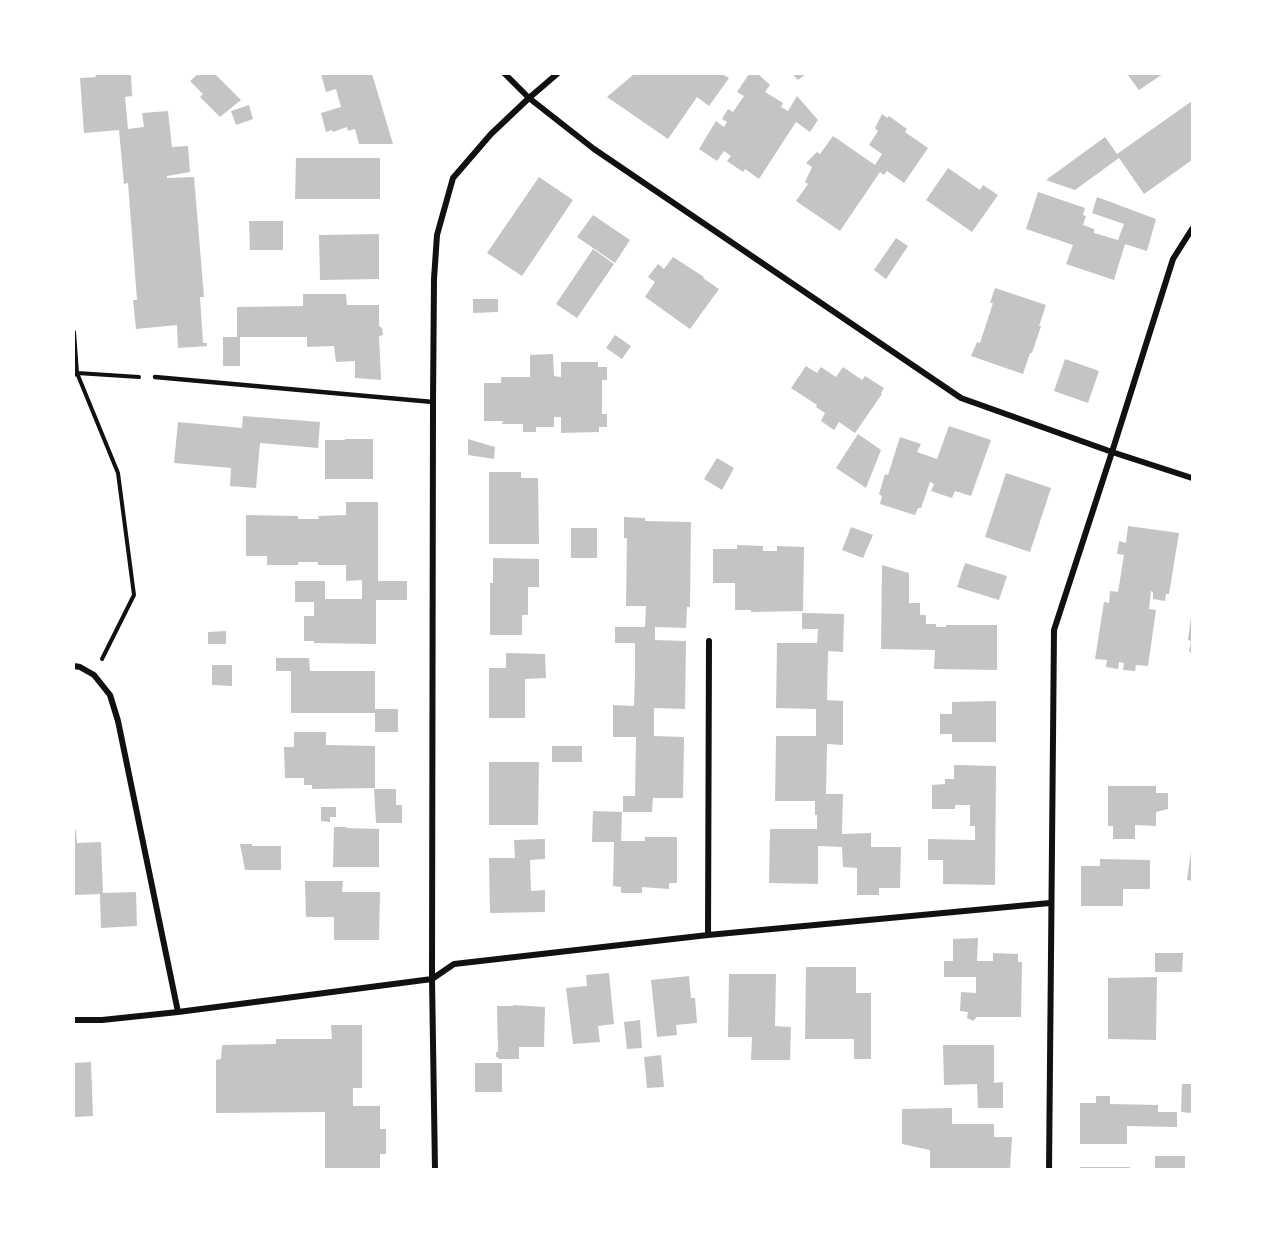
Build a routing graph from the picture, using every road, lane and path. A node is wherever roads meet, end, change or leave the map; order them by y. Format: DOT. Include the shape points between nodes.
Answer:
graph roads {
  1 [pos="505,74"];
  2 [pos="557,74"];
  3 [pos="529,98"];
  4 [pos="1192,229"];
  5 [pos="74,332"];
  6 [pos="75,374"];
  7 [pos="155,378"];
  8 [pos="433,402"];
  9 [pos="1113,452"];
  10 [pos="1192,478"];
  11 [pos="709,641"];
  12 [pos="74,666"];
  13 [pos="94,675"];
  14 [pos="1050,903"];
  15 [pos="708,935"];
  16 [pos="432,978"];
  17 [pos="178,1012"];
  18 [pos="74,1020"];
  19 [pos="435,1170"];
  20 [pos="1049,1170"];
  1 -- 3 [label="street"];
  2 -- 3 [label="street"];
  3 -- 8 [label="street" via="453,178 437,235"];
  3 -- 9 [label="street" via="594,149 961,398"];
  4 -- 9 [label="street" via="1173,259"];
  5 -- 6 [label="path"];
  6 -- 7 [label="path"];
  6 -- 13 [label="path" via="118,473 134,595"];
  7 -- 8 [label="lane"];
  8 -- 16 [label="street"];
  9 -- 10 [label="street"];
  9 -- 14 [label="street" via="1054,630"];
  11 -- 15 [label="street"];
  12 -- 13 [label="street"];
  13 -- 17 [label="street" via="110,695 118,721"];
  14 -- 15 [label="street"];
  14 -- 20 [label="street"];
  15 -- 16 [label="street" via="454,964"];
  16 -- 17 [label="street"];
  16 -- 19 [label="street"];
  17 -- 18 [label="street"];
}
